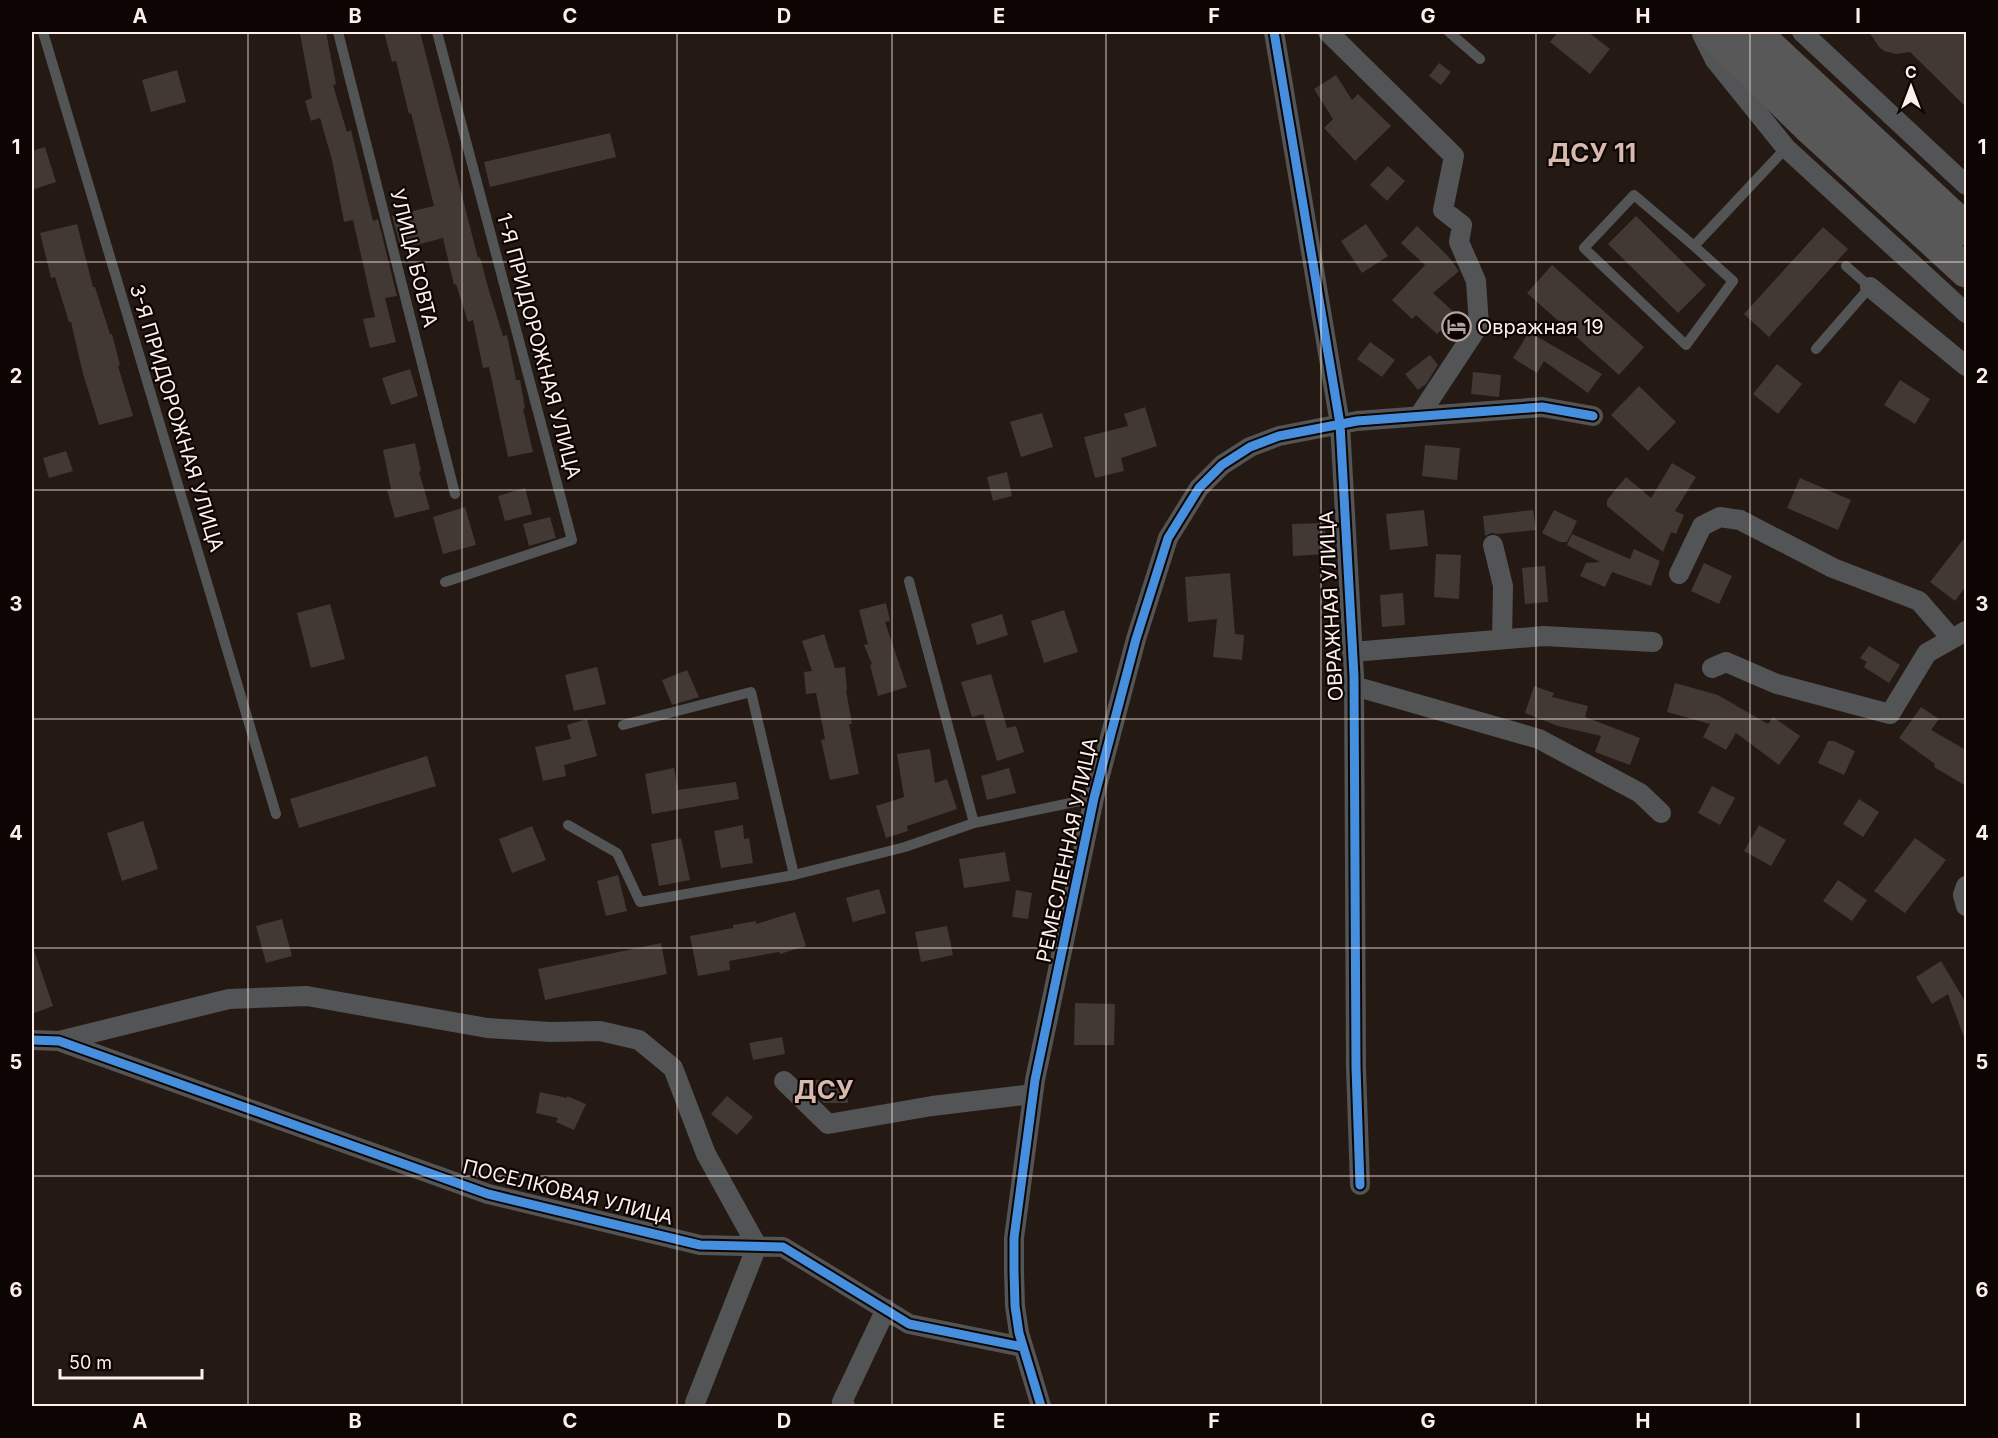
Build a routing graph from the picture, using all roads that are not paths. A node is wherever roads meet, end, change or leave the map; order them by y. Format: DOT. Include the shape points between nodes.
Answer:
graph roads {
  1 [pos="43,32"];
  2 [pos="338,32"];
  3 [pos="437,32"];
  4 [pos="1274,32"];
  5 [pos="1328,32"];
  6 [pos="1449,32"];
  7 [pos="1701,32"];
  8 [pos="1712,32"];
  9 [pos="1754,32"];
  10 [pos="1802,32"];
  11 [pos="1480,58"];
  12 [pos="1786,148"];
  13 [pos="1966,185"];
  14 [pos="1966,229"];
  15 [pos="1694,246"];
  16 [pos="1846,266"];
  17 [pos="1966,271"];
  18 [pos="1870,287"];
  19 [pos="1966,313"];
  20 [pos="1816,350"];
  21 [pos="1966,366"];
  22 [pos="1419,416"];
  23 [pos="1593,416"];
  24 [pos="1349,423"];
  25 [pos="455,494"];
  26 [pos="1493,545"];
  27 [pos="1679,574"];
  28 [pos="909,581"];
  29 [pos="445,582"];
  30 [pos="1959,635"];
  31 [pos="1502,639"];
  32 [pos="1653,642"];
  33 [pos="1352,652"];
  34 [pos="1712,668"];
  35 [pos="1354,686"];
  36 [pos="623,725"];
  37 [pos="1094,798"];
  38 [pos="1661,813"];
  39 [pos="276,814"];
  40 [pos="974,823"];
  41 [pos="568,825"];
  42 [pos="794,875"];
  43 [pos="1966,886"];
  44 [pos="1966,906"];
  45 [pos="32,1040"];
  46 [pos="59,1041"];
  47 [pos="784,1082"];
  48 [pos="1033,1094"];
  49 [pos="1360,1185"];
  50 [pos="757,1246"];
  51 [pos="886,1309"];
  52 [pos="1023,1347"];
  53 [pos="695,1403"];
  54 [pos="845,1407"];
  55 [pos="1041,1407"];
  1 -- 39 [label="lane, 3-Я ПРИДОРОЖНАЯ УЛИЦА"];
  2 -- 25 [label="lane, УЛИЦА БОВТА"];
  3 -- 29 [label="lane, 1-Я ПРИДОРОЖНАЯ УЛИЦА" via="572,540"];
  4 -- 24 [label="street, ОВРАЖНАЯ УЛИЦА"];
  5 -- 22 [label="street" via="1454,156 1443,210 1462,225 1459,242 1476,281 1479,325"];
  6 -- 11 [label="lane"];
  7 -- 12 [label="street" via="1715,60"];
  8 -- 17 [label="highway"];
  9 -- 14 [label="highway"];
  10 -- 13 [label="street"];
  12 -- 15 [label="lane"];
  12 -- 19 [label="street"];
  15 -- 15 [label="lane" via="1732,281 1686,345 1584,248 1634,195"];
  16 -- 18 [label="lane"];
  18 -- 20 [label="lane"];
  18 -- 21 [label="street"];
  22 -- 23 [label="street, РЕМЕСЛЕННАЯ УЛИЦА" via="1542,407"];
  22 -- 24 [label="street, РЕМЕСЛЕННАЯ УЛИЦА"];
  24 -- 33 [label="street, ОВРАЖНАЯ УЛИЦА"];
  24 -- 37 [label="street, РЕМЕСЛЕННАЯ УЛИЦА" via="1279,436 1250,447 1222,465 1199,488 1168,538 1156,573"];
  26 -- 31 [label="street" via="1503,586"];
  27 -- 30 [label="street" via="1702,526 1720,518 1740,520 1833,568 1919,601"];
  28 -- 40 [label="lane"];
  30 -- 34 [label="street" via="1927,653 1890,714 1778,684 1726,662"];
  31 -- 32 [label="street" via="1544,636"];
  31 -- 33 [label="street"];
  33 -- 35 [label="street, ОВРАЖНАЯ УЛИЦА"];
  35 -- 38 [label="street" via="1539,739 1640,793"];
  35 -- 49 [label="street, ОВРАЖНАЯ УЛИЦА"];
  36 -- 42 [label="lane" via="751,692"];
  37 -- 40 [label="lane"];
  37 -- 48 [label="street, РЕМЕСЛЕННАЯ УЛИЦА"];
  40 -- 42 [label="lane" via="905,847"];
  41 -- 42 [label="lane" via="617,853 640,902"];
  43 -- 44 [label="street"];
  45 -- 46 [label="street, ПОСЕЛКОВАЯ УЛИЦА"];
  46 -- 50 [label="street, ПОСЕЛКОВАЯ УЛИЦА" via="488,1194 700,1245"];
  46 -- 50 [label="street" via="229,999 307,996 487,1028 600,1031 639,1040 673,1068 706,1154"];
  47 -- 48 [label="street" via="828,1124"];
  48 -- 52 [label="street, РЕМЕСЛЕННАЯ УЛИЦА" via="1014,1238 1015,1306"];
  50 -- 51 [label="street, ПОСЕЛКОВАЯ УЛИЦА" via="783,1247"];
  50 -- 53 [label="street"];
  51 -- 52 [label="street, ПОСЕЛКОВАЯ УЛИЦА" via="909,1324"];
  51 -- 54 [label="street" via="842,1402"];
  52 -- 55 [label="street, РЕМЕСЛЕННАЯ УЛИЦА"];
}
